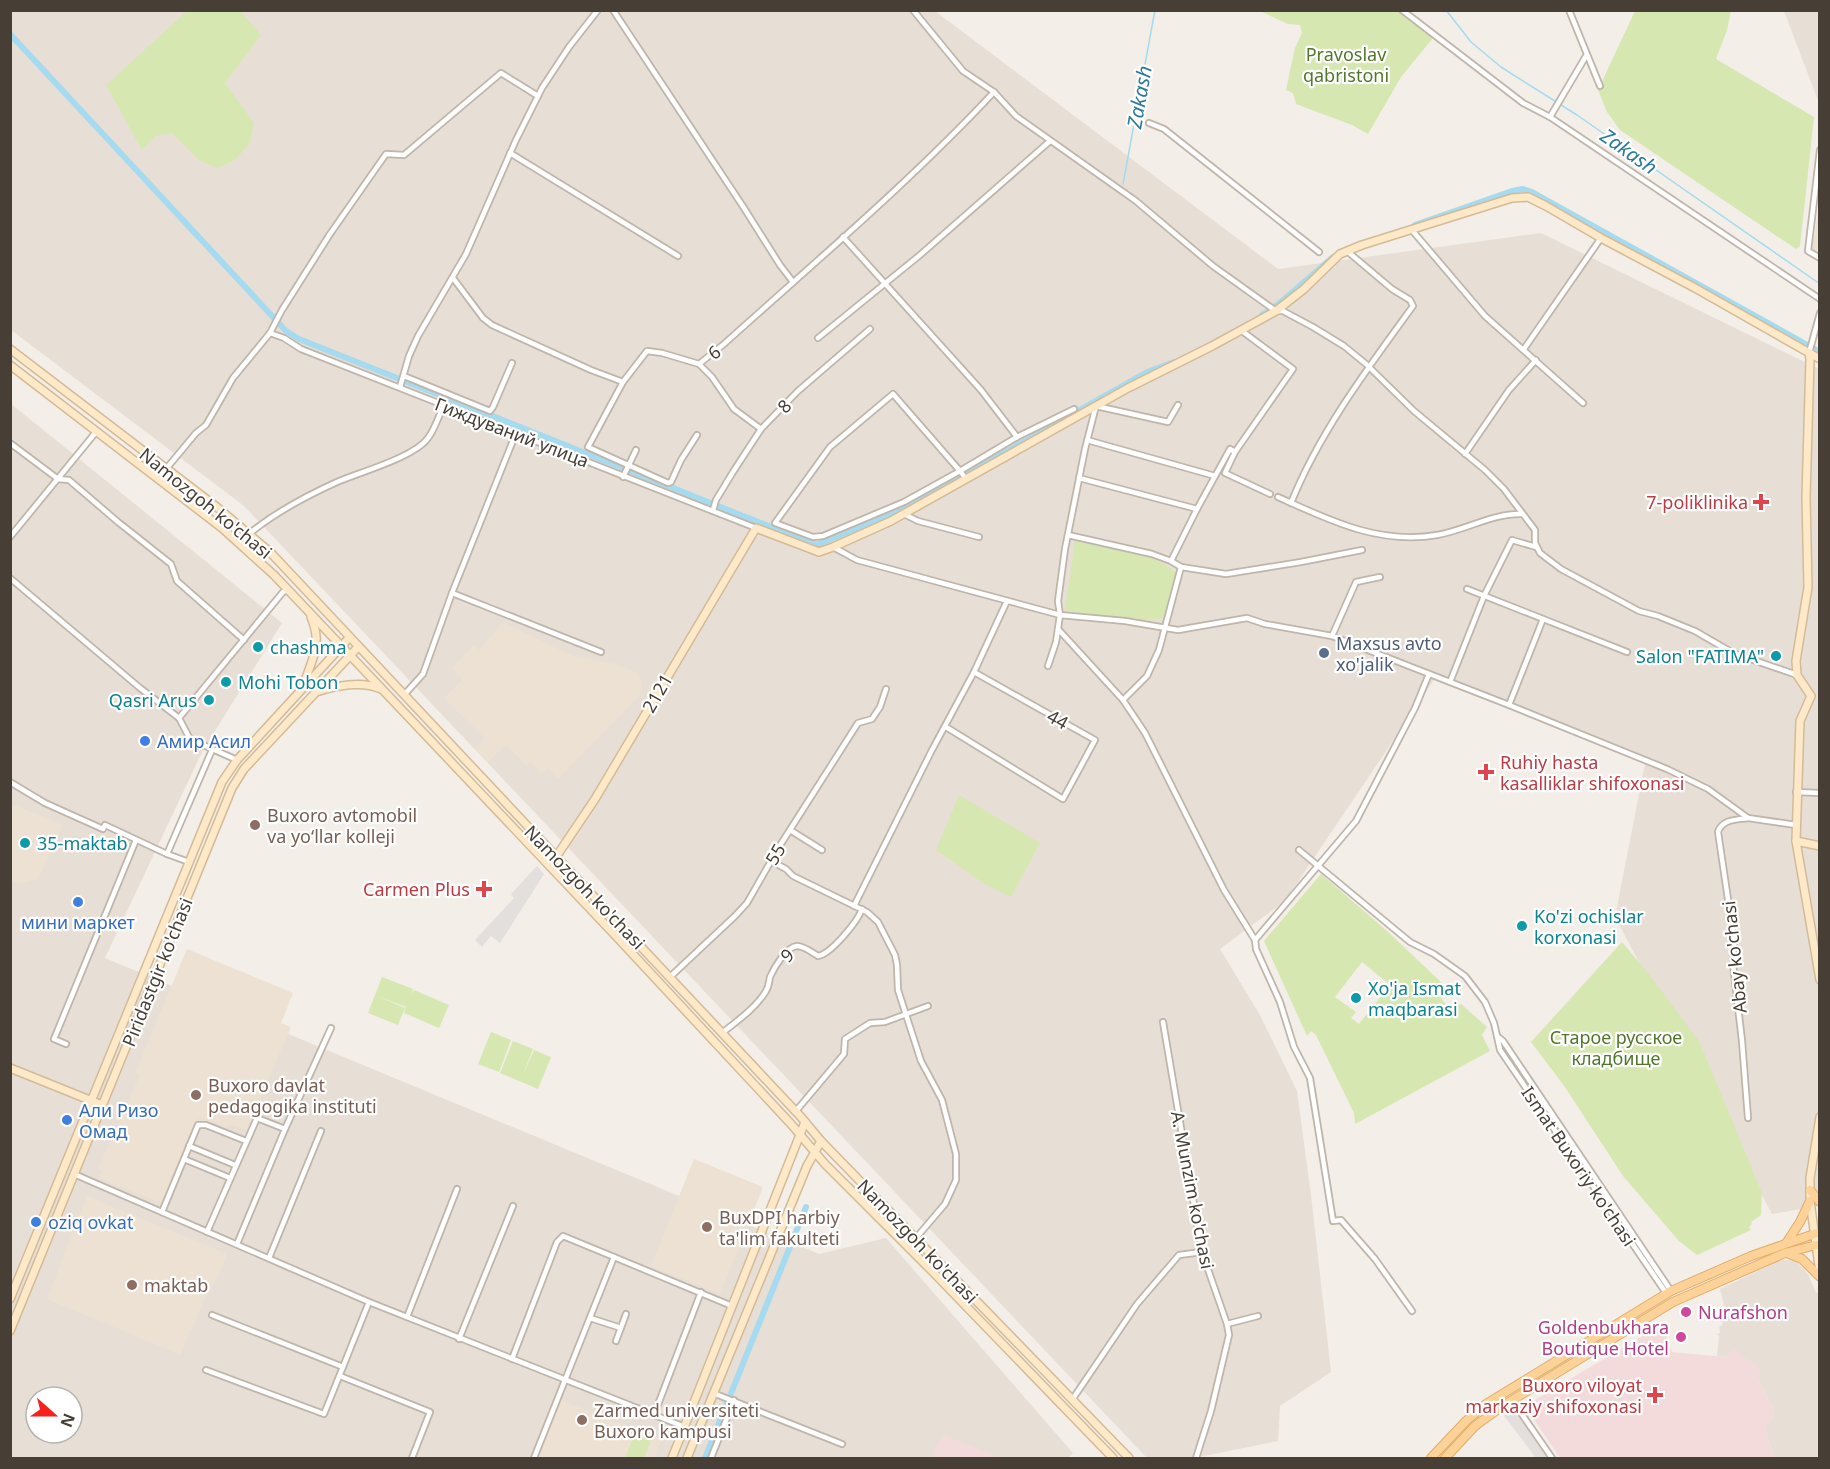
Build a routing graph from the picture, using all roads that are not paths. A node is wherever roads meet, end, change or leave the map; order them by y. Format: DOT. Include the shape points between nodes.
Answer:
graph roads {
  1 [pos="598,10"];
  2 [pos="613,10"];
  3 [pos="912,10"];
  4 [pos="1402,10"];
  5 [pos="1569,10"];
  6 [pos="1586,56"];
  7 [pos="1600,86"];
  8 [pos="994,92"];
  9 [pos="538,96"];
  10 [pos="1550,117"];
  11 [pos="1149,123"];
  12 [pos="1050,141"];
  13 [pos="1820,150"];
  14 [pos="510,153"];
  15 [pos="1411,229"];
  16 [pos="843,237"];
  17 [pos="1600,238"];
  18 [pos="1347,251"];
  19 [pos="1319,252"];
  20 [pos="678,256"];
  21 [pos="1820,258"];
  22 [pos="453,278"];
  23 [pos="793,282"];
  24 [pos="885,285"];
  25 [pos="1820,299"];
  26 [pos="1275,310"];
  27 [pos="1820,313"];
  28 [pos="870,329"];
  29 [pos="1242,331"];
  30 [pos="270,332"];
  31 [pos="818,338"];
  32 [pos="10,349"];
  33 [pos="1524,349"];
  34 [pos="1809,351"];
  35 [pos="1820,359"];
  36 [pos="1536,360"];
  37 [pos="512,363"];
  38 [pos="699,364"];
  39 [pos="10,365"];
  40 [pos="1369,367"];
  41 [pos="46,377"];
  42 [pos="404,377"];
  43 [pos="623,382"];
  44 [pos="38,386"];
  45 [pos="401,386"];
  46 [pos="1583,404"];
  47 [pos="444,405"];
  48 [pos="1178,405"];
  49 [pos="1096,406"];
  50 [pos="1074,409"];
  51 [pos="761,429"];
  52 [pos="96,432"];
  53 [pos="516,433"];
  54 [pos="698,435"];
  55 [pos="1017,437"];
  56 [pos="1088,440"];
  57 [pos="10,443"];
  58 [pos="636,450"];
  59 [pos="1235,452"];
  60 [pos="1464,454"];
  61 [pos="627,467"];
  62 [pos="166,469"];
  63 [pos="962,474"];
  64 [pos="623,476"];
  65 [pos="1215,476"];
  66 [pos="1079,478"];
  67 [pos="58,479"];
  68 [pos="1270,494"];
  69 [pos="1278,497"];
  70 [pos="1291,502"];
  71 [pos="1197,509"];
  72 [pos="713,510"];
  73 [pos="904,514"];
  74 [pos="1522,514"];
  75 [pos="775,523"];
  76 [pos="756,528"];
  77 [pos="767,531"];
  78 [pos="250,533"];
  79 [pos="1068,535"];
  80 [pos="10,537"];
  81 [pos="979,537"];
  82 [pos="833,547"];
  83 [pos="1536,547"];
  84 [pos="1362,550"];
  85 [pos="1171,561"];
  86 [pos="1181,567"];
  87 [pos="1380,577"];
  88 [pos="10,578"];
  89 [pos="1467,589"];
  90 [pos="288,590"];
  91 [pos="452,593"];
  92 [pos="1484,596"];
  93 [pos="1007,601"];
  94 [pos="309,612"];
  95 [pos="1060,615"];
  96 [pos="1543,619"];
  97 [pos="1166,628"];
  98 [pos="1058,629"];
  99 [pos="1332,636"];
  100 [pos="349,638"];
  101 [pos="244,640"];
  102 [pos="341,646"];
  103 [pos="358,647"];
  104 [pos="601,652"];
  105 [pos="1626,652"];
  106 [pos="350,654"];
  107 [pos="1048,666"];
  108 [pos="974,672"];
  109 [pos="1429,674"];
  110 [pos="1797,675"];
  111 [pos="1449,682"];
  112 [pos="303,688"];
  113 [pos="886,688"];
  114 [pos="383,690"];
  115 [pos="314,693"];
  116 [pos="404,695"];
  117 [pos="1123,700"];
  118 [pos="1509,705"];
  119 [pos="179,718"];
  120 [pos="946,727"];
  121 [pos="212,750"];
  122 [pos="237,760"];
  123 [pos="10,782"];
  124 [pos="1796,792"];
  125 [pos="1820,793"];
  126 [pos="1748,818"];
  127 [pos="1796,825"];
  128 [pos="790,830"];
  129 [pos="135,840"];
  130 [pos="1796,841"];
  131 [pos="1820,846"];
  132 [pos="822,850"];
  133 [pos="1299,850"];
  134 [pos="167,854"];
  135 [pos="556,857"];
  136 [pos="771,861"];
  137 [pos="189,862"];
  138 [pos="1320,866"];
  139 [pos="854,906"];
  140 [pos="862,909"];
  141 [pos="1255,940"];
  142 [pos="670,976"];
  143 [pos="1820,980"];
  144 [pos="928,1006"];
  145 [pos="906,1016"];
  146 [pos="1163,1022"];
  147 [pos="331,1028"];
  148 [pos="722,1033"];
  149 [pos="66,1044"];
  150 [pos="10,1068"];
  151 [pos="92,1100"];
  152 [pos="102,1105"];
  153 [pos="796,1111"];
  154 [pos="1820,1117"];
  155 [pos="1748,1118"];
  156 [pos="805,1122"];
  157 [pos="285,1129"];
  158 [pos="321,1131"];
  159 [pos="799,1134"];
  160 [pos="246,1141"];
  161 [pos="821,1141"];
  162 [pos="189,1146"];
  163 [pos="815,1153"];
  164 [pos="1817,1153"];
  165 [pos="184,1159"];
  166 [pos="235,1165"];
  167 [pos="74,1174"];
  168 [pos="230,1178"];
  169 [pos="457,1189"];
  170 [pos="1810,1190"];
  171 [pos="1810,1201"];
  172 [pos="1820,1202"];
  173 [pos="513,1206"];
  174 [pos="162,1212"];
  175 [pos="207,1232"];
  176 [pos="1816,1233"];
  177 [pos="916,1238"];
  178 [pos="1785,1243"];
  179 [pos="237,1244"];
  180 [pos="1817,1245"];
  181 [pos="1202,1252"];
  182 [pos="1785,1253"];
  183 [pos="614,1257"];
  184 [pos="269,1258"];
  185 [pos="1820,1275"];
  186 [pos="701,1292"];
  187 [pos="1667,1293"];
  188 [pos="10,1299"];
  189 [pos="369,1302"];
  190 [pos="733,1306"];
  191 [pos="1412,1311"];
  192 [pos="627,1314"];
  193 [pos="212,1315"];
  194 [pos="1258,1316"];
  195 [pos="407,1317"];
  196 [pos="590,1318"];
  197 [pos="1227,1324"];
  198 [pos="621,1328"];
  199 [pos="10,1331"];
  200 [pos="459,1339"];
  201 [pos="616,1341"];
  202 [pos="512,1359"];
  203 [pos="343,1367"];
  204 [pos="206,1370"];
  205 [pos="340,1376"];
  206 [pos="565,1380"];
  207 [pos="713,1393"];
  208 [pos="1065,1393"];
  209 [pos="1054,1398"];
  210 [pos="730,1400"];
  211 [pos="1072,1400"];
  212 [pos="1512,1400"];
  213 [pos="654,1415"];
  214 [pos="685,1427"];
  215 [pos="681,1436"];
  216 [pos="694,1441"];
  217 [pos="842,1444"];
  218 [pos="412,1458"];
  219 [pos="534,1458"];
  220 [pos="672,1458"];
  221 [pos="687,1458"];
  222 [pos="711,1458"];
  223 [pos="1113,1458"];
  224 [pos="1129,1458"];
  225 [pos="1196,1458"];
  226 [pos="1431,1458"];
  227 [pos="1445,1458"];
  228 [pos="1552,1458"];
  1 -- 9 [label="street"];
  2 -- 23 [label="street"];
  3 -- 8 [label="street" via="963,71"];
  4 -- 10 [label="street" via="1523,103"];
  5 -- 6 [label="street"];
  6 -- 7 [label="street"];
  6 -- 10 [label="street"];
  8 -- 12 [label="street" via="1016,117"];
  8 -- 16 [label="street, 6"];
  9 -- 14 [label="street"];
  9 -- 30 [label="street" via="501,73 404,155 386,154 330,234"];
  10 -- 25 [label="street"];
  11 -- 19 [label="street" via="1164,129"];
  12 -- 24 [label="street"];
  12 -- 26 [label="street" via="1136,201 1214,266"];
  13 -- 21 [label="street" via="1808,251"];
  14 -- 20 [label="street"];
  14 -- 22 [label="street"];
  15 -- 17 [label="main road" via="1512,198 1528,197"];
  15 -- 18 [label="main road"];
  15 -- 33 [label="street" via="1485,316"];
  16 -- 23 [label="street, 6"];
  16 -- 24 [label="street"];
  17 -- 33 [label="street"];
  17 -- 34 [label="main road"];
  18 -- 26 [label="main road"];
  18 -- 40 [label="street" via="1413,306"];
  22 -- 42 [label="street" via="425,321"];
  22 -- 43 [label="street" via="492,325"];
  23 -- 38 [label="street, 6"];
  24 -- 31 [label="street"];
  24 -- 55 [label="street"];
  26 -- 29 [label="main road"];
  26 -- 40 [label="street" via="1313,327"];
  27 -- 34 [label="street"];
  28 -- 51 [label="street, 8"];
  29 -- 49 [label="main road"];
  29 -- 59 [label="street" via="1293,369"];
  30 -- 45 [label="street, Гиждуваний улица" via="301,349"];
  30 -- 62 [label="street" via="233,378 206,426"];
  32 -- 41 [label="main road, Namozgoh ko'chasi"];
  33 -- 36 [label="street"];
  34 -- 35 [label="main road"];
  34 -- 110 [label="main road" via="1808,587"];
  36 -- 46 [label="street"];
  36 -- 60 [label="street" via="1509,390"];
  37 -- 42 [label="street" via="490,411"];
  38 -- 43 [label="street, 6" via="647,351"];
  38 -- 51 [label="street" via="712,376 734,410"];
  39 -- 44 [label="main road, Namozgoh ko'chasi"];
  40 -- 60 [label="street"];
  40 -- 70 [label="street" via="1320,444"];
  41 -- 44 [label="main road"];
  41 -- 62 [label="main road, Namozgoh ko'chasi"];
  42 -- 45 [label="street"];
  43 -- 61 [label="street, 6" via="588,444 590,450"];
  44 -- 52 [label="main road, Namozgoh ko'chasi"];
  45 -- 47 [label="street, Гиждуваний улица"];
  47 -- 53 [label="street, Гиждуваний улица"];
  47 -- 78 [label="street" via="422,445 316,492 273,515"];
  48 -- 49 [label="street" via="1168,422"];
  49 -- 56 [label="street"];
  49 -- 63 [label="main road"];
  50 -- 55 [label="street"];
  51 -- 72 [label="street, 8"];
  52 -- 67 [label="street"];
  52 -- 90 [label="main road, Namozgoh ko'chasi" via="229,533"];
  53 -- 64 [label="street, Гиждуваний улица"];
  53 -- 91 [label="street"];
  54 -- 61 [label="street" via="671,482"];
  55 -- 63 [label="street"];
  56 -- 65 [label="street"];
  56 -- 66 [label="street"];
  57 -- 67 [label="street"];
  58 -- 61 [label="street"];
  59 -- 65 [label="street" via="1230,449"];
  59 -- 68 [label="street" via="1225,473"];
  60 -- 74 [label="street" via="1504,489"];
  61 -- 64 [label="street"];
  62 -- 78 [label="main road, Namozgoh ko'chasi"];
  63 -- 73 [label="main road"];
  63 -- 75 [label="street" via="823,536 813,537"];
  63 -- 75 [label="street" via="893,394 830,447"];
  64 -- 72 [label="street, Гиждуваний улица"];
  65 -- 71 [label="street"];
  66 -- 71 [label="street"];
  66 -- 79 [label="street"];
  67 -- 80 [label="street"];
  67 -- 101 [label="street" via="69,480 171,564 177,581"];
  69 -- 70 [label="street"];
  70 -- 74 [label="street" via="1364,533 1396,537 1438,535 1509,514"];
  71 -- 85 [label="street"];
  72 -- 76 [label="street, Гиждуваний улица"];
  73 -- 81 [label="street"];
  73 -- 82 [label="main road"];
  74 -- 83 [label="street" via="1535,530"];
  75 -- 77 [label="street"];
  76 -- 77 [label="main road"];
  76 -- 135 [label="main road, 2121" via="595,799"];
  77 -- 82 [label="main road" via="819,552"];
  78 -- 100 [label="main road, Namozgoh ko'chasi"];
  79 -- 85 [label="street"];
  79 -- 95 [label="street" via="1058,601"];
  82 -- 93 [label="street" via="857,560"];
  83 -- 92 [label="street" via="1512,540"];
  83 -- 110 [label="street" via="1561,569 1639,611 1695,631 1733,653"];
  84 -- 86 [label="street" via="1226,574"];
  85 -- 86 [label="street"];
  86 -- 97 [label="street"];
  87 -- 99 [label="street" via="1356,582"];
  88 -- 119 [label="street"];
  89 -- 92 [label="street"];
  90 -- 94 [label="main road, Namozgoh ko'chasi"];
  90 -- 101 [label="street"];
  91 -- 104 [label="street"];
  91 -- 116 [label="street" via="423,674"];
  92 -- 96 [label="street"];
  92 -- 111 [label="street"];
  93 -- 95 [label="street"];
  93 -- 108 [label="street"];
  94 -- 102 [label="main road, Namozgoh ko'chasi"];
  94 -- 112 [label="main road" via="317,645"];
  95 -- 97 [label="street"];
  95 -- 98 [label="street"];
  96 -- 105 [label="street"];
  96 -- 118 [label="street"];
  97 -- 99 [label="street" via="1178,630 1247,618"];
  97 -- 117 [label="street" via="1147,676"];
  98 -- 107 [label="street"];
  98 -- 117 [label="street"];
  99 -- 109 [label="street"];
  100 -- 102 [label="main road, Piridastgir ko'chasi"];
  100 -- 103 [label="main road, Namozgoh ko'chasi"];
  101 -- 119 [label="street"];
  102 -- 106 [label="main road, Namozgoh ko'chasi"];
  102 -- 112 [label="main road, Piridastgir ko'chasi"];
  103 -- 106 [label="main road, Piridastgir ko'chasi"];
  103 -- 116 [label="main road, Namozgoh ko'chasi"];
  106 -- 114 [label="main road, Namozgoh ko'chasi"];
  106 -- 115 [label="main road, Piridastgir ko'chasi"];
  108 -- 120 [label="street"];
  108 -- 120 [label="street, 44" via="1095,740 1063,799"];
  109 -- 111 [label="street"];
  109 -- 138 [label="street" via="1356,821"];
  110 -- 124 [label="main road" via="1811,696 1800,721"];
  111 -- 118 [label="street"];
  112 -- 122 [label="main road, Piridastgir ko'chasi"];
  113 -- 128 [label="street, 55" via="872,719 858,723"];
  114 -- 115 [label="main road" via="356,684"];
  114 -- 159 [label="main road, Namozgoh ko'chasi"];
  115 -- 152 [label="main road, Piridastgir ko'chasi" via="244,769 232,788"];
  116 -- 135 [label="main road, Namozgoh ko'chasi"];
  117 -- 141 [label="street" via="1145,733 1224,890"];
  118 -- 126 [label="street" via="1667,769 1715,793"];
  119 -- 121 [label="street" via="190,739"];
  120 -- 139 [label="street"];
  121 -- 122 [label="street"];
  121 -- 134 [label="street"];
  122 -- 137 [label="main road, Piridastgir ko'chasi" via="222,782"];
  123 -- 129 [label="street" via="45,803"];
  124 -- 125 [label="street"];
  124 -- 127 [label="main road"];
  126 -- 127 [label="street"];
  126 -- 155 [label="street, Abay ko'chasi" via="1727,821 1718,832 1734,940"];
  127 -- 130 [label="main road"];
  128 -- 132 [label="street"];
  128 -- 136 [label="street, 55"];
  129 -- 134 [label="street"];
  129 -- 149 [label="street" via="54,1040"];
  130 -- 131 [label="main road"];
  130 -- 143 [label="main road"];
  133 -- 138 [label="street, Ismat Buxoriy ko'chasi"];
  134 -- 137 [label="street"];
  135 -- 142 [label="main road, Namozgoh ko'chasi"];
  136 -- 139 [label="street"];
  136 -- 142 [label="street, 55" via="747,903"];
  137 -- 151 [label="main road, Piridastgir ko'chasi"];
  138 -- 141 [label="street"];
  138 -- 187 [label="street, Ismat Buxoriy ko'chasi" via="1410,942 1465,976 1485,1002 1497,1036"];
  139 -- 140 [label="street"];
  140 -- 145 [label="street" via="878,922 895,955 898,990"];
  140 -- 148 [label="street, 9" via="824,955 794,946 778,962 762,996"];
  141 -- 191 [label="street" via="1294,1047 1310,1078 1334,1221 1341,1220 1375,1259"];
  142 -- 148 [label="main road, Namozgoh ko'chasi"];
  144 -- 145 [label="street"];
  145 -- 153 [label="street" via="870,1023 845,1039 844,1054"];
  145 -- 177 [label="street" via="921,1061 942,1100 956,1161 956,1180 945,1204"];
  146 -- 181 [label="street, A. Munzim ko'chasi"];
  147 -- 157 [label="street"];
  148 -- 153 [label="main road, Namozgoh ko'chasi"];
  150 -- 151 [label="main road"];
  151 -- 152 [label="main road"];
  151 -- 188 [label="main road, Piridastgir ko'chasi"];
  152 -- 167 [label="main road, Piridastgir ko'chasi"];
  153 -- 156 [label="main road, Namozgoh ko'chasi"];
  154 -- 164 [label="main road"];
  156 -- 159 [label="main road"];
  156 -- 161 [label="main road, Namozgoh ko'chasi"];
  157 -- 160 [label="street" via="257,1118"];
  157 -- 179 [label="street"];
  158 -- 184 [label="street"];
  159 -- 163 [label="main road, Namozgoh ko'chasi"];
  159 -- 190 [label="main road"];
  160 -- 162 [label="street" via="202,1124"];
  160 -- 166 [label="street"];
  161 -- 163 [label="main road"];
  161 -- 177 [label="main road, Namozgoh ko'chasi"];
  162 -- 165 [label="street"];
  162 -- 166 [label="street"];
  163 -- 207 [label="main road"];
  163 -- 209 [label="main road, Namozgoh ko'chasi"];
  164 -- 170 [label="main road"];
  165 -- 168 [label="street"];
  165 -- 174 [label="street"];
  166 -- 168 [label="street"];
  167 -- 174 [label="street"];
  167 -- 199 [label="main road, Piridastgir ko'chasi"];
  168 -- 175 [label="street"];
  169 -- 195 [label="street"];
  170 -- 171 [label="main road"];
  170 -- 172 [label="main road"];
  171 -- 176 [label="main road"];
  171 -- 178 [label="main road"];
  173 -- 200 [label="street"];
  174 -- 175 [label="street"];
  175 -- 179 [label="street"];
  176 -- 178 [label="main road"];
  176 -- 180 [label="main road"];
  177 -- 208 [label="main road, Namozgoh ko'chasi"];
  178 -- 187 [label="main road"];
  179 -- 184 [label="street"];
  180 -- 182 [label="main road"];
  180 -- 185 [label="main road"];
  181 -- 197 [label="street, A. Munzim ko'chasi"];
  181 -- 211 [label="street" via="1179,1255 1137,1304"];
  182 -- 185 [label="main road" via="1802,1259"];
  182 -- 212 [label="main road" via="1673,1302"];
  183 -- 186 [label="street"];
  183 -- 196 [label="street"];
  183 -- 202 [label="street" via="563,1236 557,1242"];
  184 -- 189 [label="street"];
  186 -- 190 [label="street"];
  186 -- 213 [label="street"];
  187 -- 226 [label="main road" via="1486,1404"];
  189 -- 195 [label="street"];
  189 -- 203 [label="street"];
  190 -- 214 [label="main road"];
  192 -- 198 [label="street"];
  193 -- 203 [label="street"];
  194 -- 197 [label="street"];
  195 -- 200 [label="street"];
  196 -- 198 [label="street"];
  196 -- 206 [label="street"];
  197 -- 225 [label="street, A. Munzim ko'chasi" via="1229,1335 1221,1370"];
  198 -- 201 [label="street"];
  200 -- 202 [label="street"];
  202 -- 206 [label="street"];
  203 -- 205 [label="street"];
  204 -- 205 [label="street" via="324,1414"];
  205 -- 218 [label="street" via="430,1412"];
  206 -- 213 [label="street"];
  206 -- 219 [label="street"];
  207 -- 210 [label="street"];
  207 -- 216 [label="main road"];
  208 -- 209 [label="main road"];
  208 -- 211 [label="main road, Namozgoh ko'chasi"];
  209 -- 223 [label="main road, Namozgoh ko'chasi"];
  210 -- 217 [label="street"];
  210 -- 222 [label="street"];
  211 -- 224 [label="main road, Namozgoh ko'chasi"];
  212 -- 227 [label="main road" via="1475,1426"];
  212 -- 228 [label="street"];
  213 -- 214 [label="street"];
  214 -- 215 [label="main road"];
  215 -- 216 [label="main road"];
  215 -- 220 [label="main road"];
  216 -- 221 [label="main road"];
}
